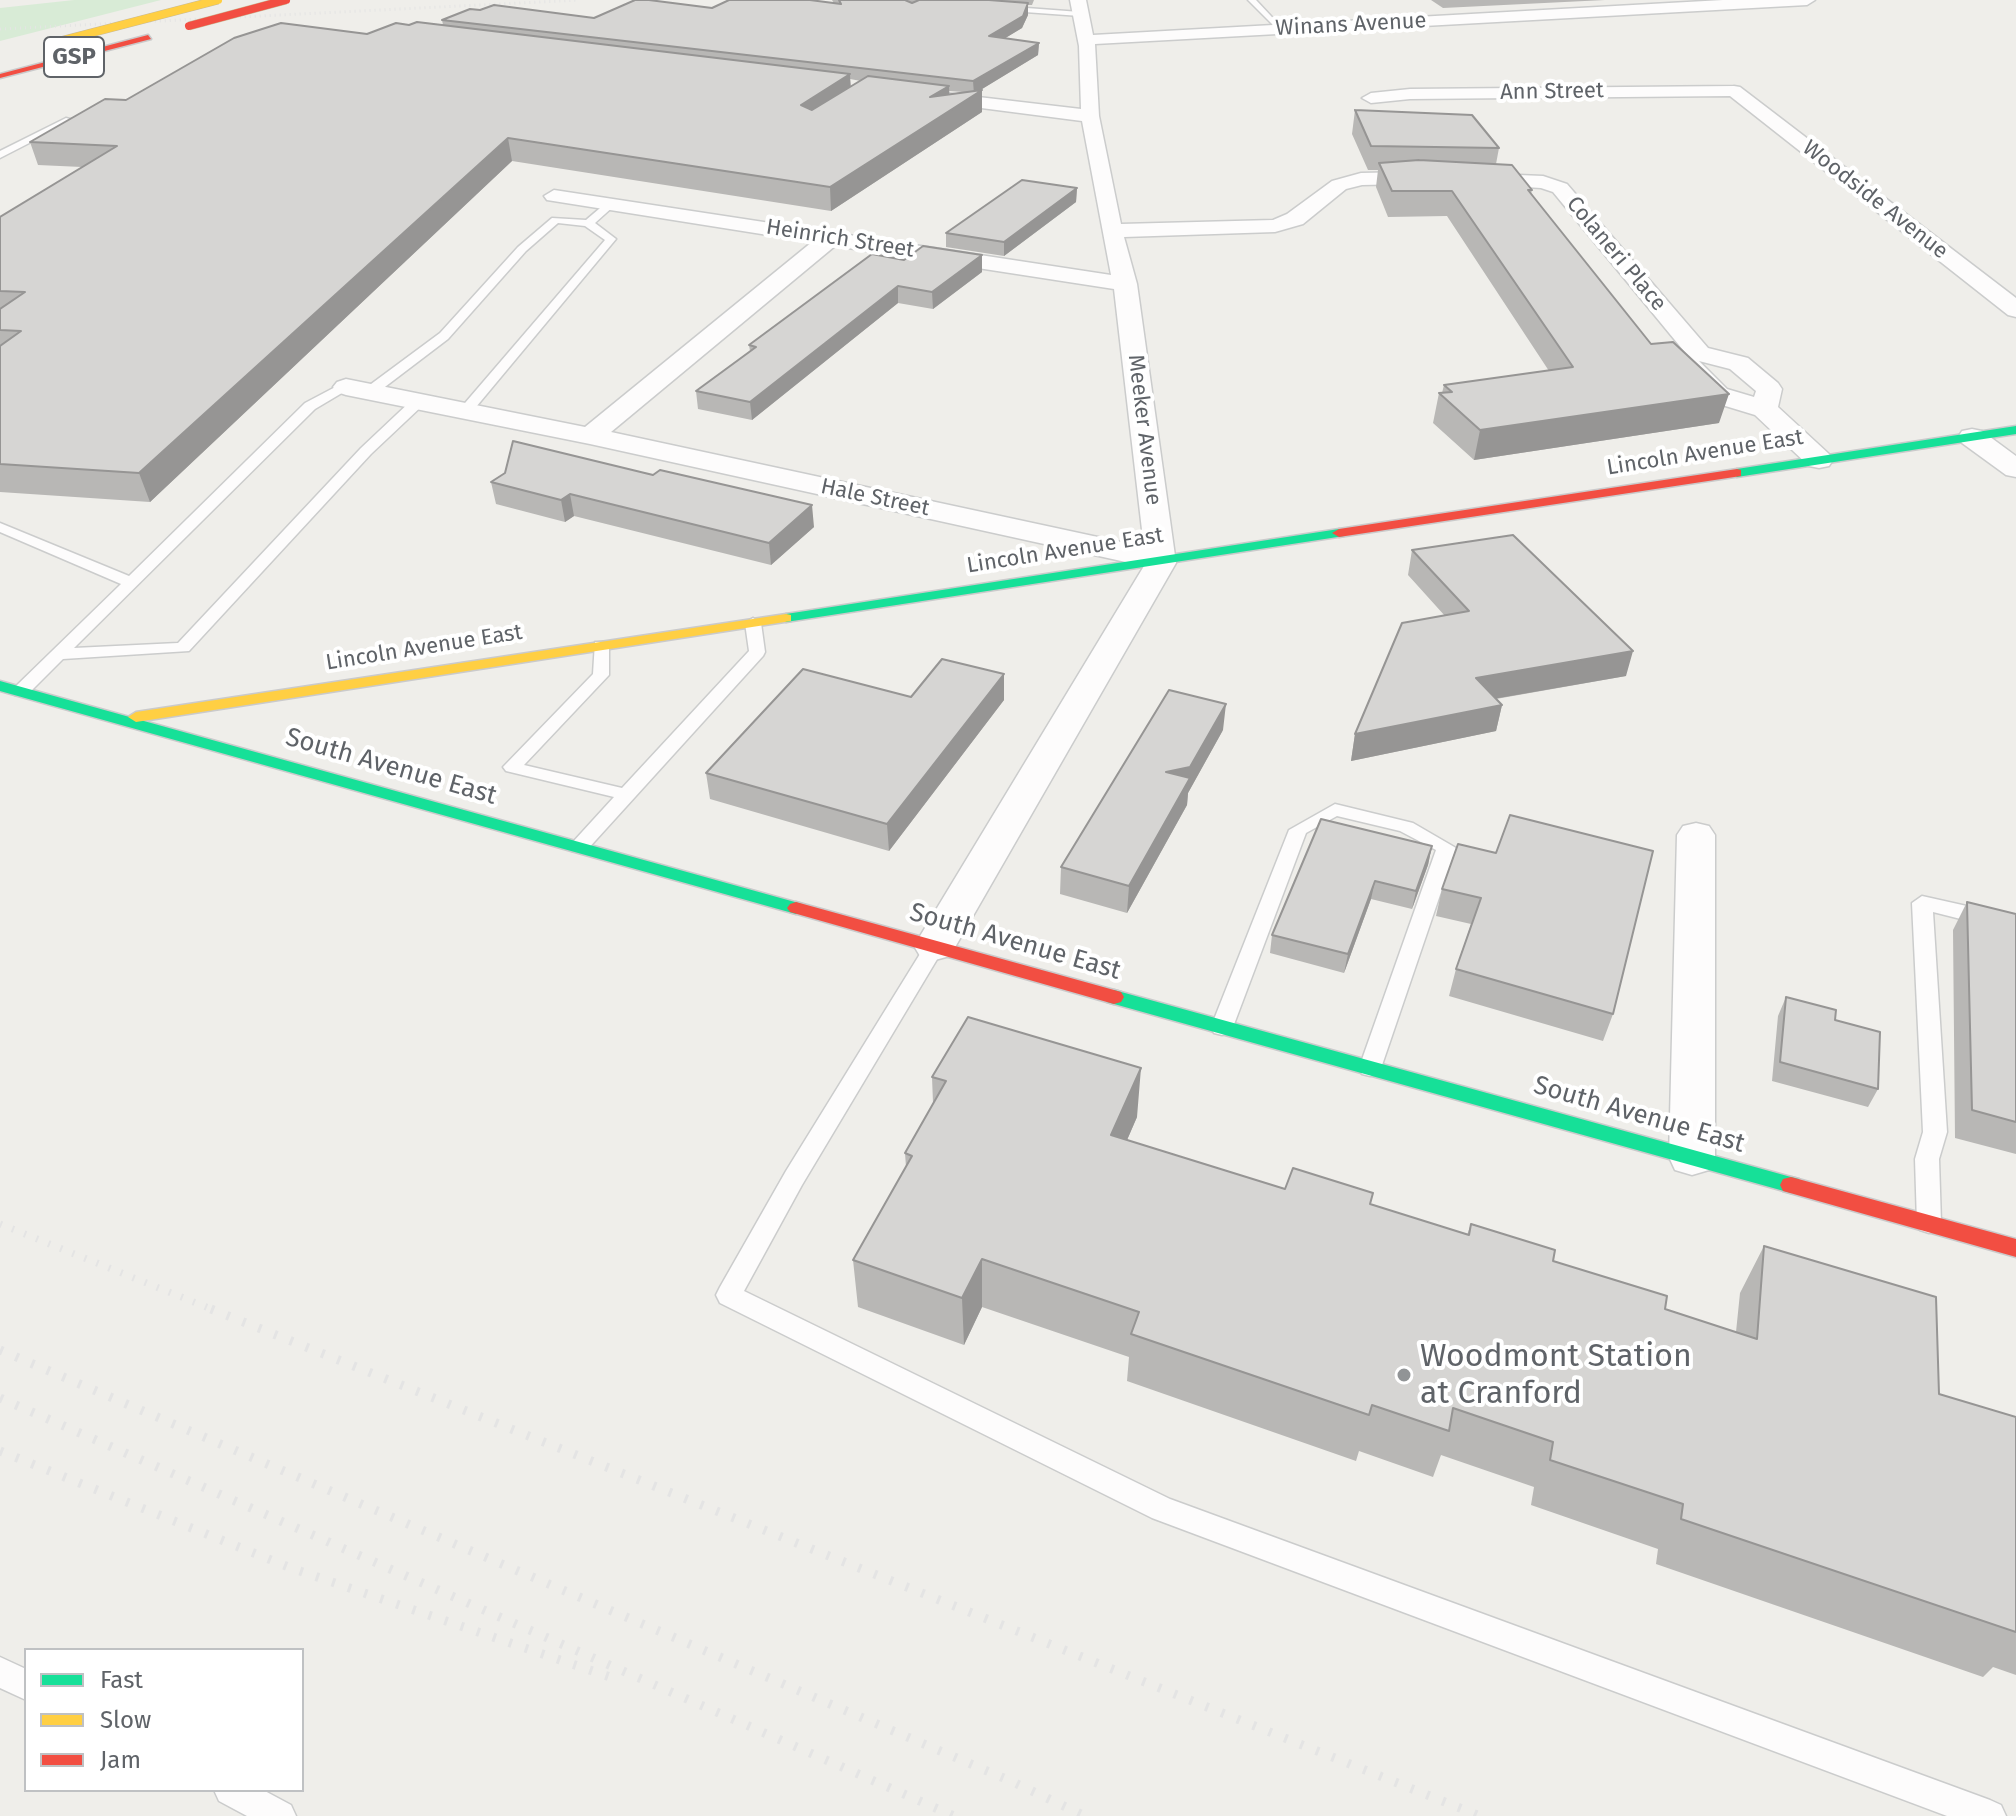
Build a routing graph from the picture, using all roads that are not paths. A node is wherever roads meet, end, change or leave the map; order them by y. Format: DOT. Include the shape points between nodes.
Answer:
graph roads {
  1 [pos="218,0"];
  2 [pos="286,0"];
  3 [pos="1252,0"];
  4 [pos="1807,0"];
  5 [pos="989,7"];
  6 [pos="1081,18"];
  7 [pos="1282,29"];
  8 [pos="0,57"];
  9 [pos="0,76"];
  10 [pos="1734,91"];
  11 [pos="903,93"];
  12 [pos="1371,98"];
  13 [pos="1090,116"];
  14 [pos="69,120"];
  15 [pos="0,155"];
  16 [pos="1408,178"];
  17 [pos="1452,179"];
  18 [pos="554,196"];
  19 [pos="610,205"];
  20 [pos="588,223"];
  21 [pos="1112,231"];
  22 [pos="832,237"];
  23 [pos="1125,284"];
  24 [pos="2016,310"];
  25 [pos="1699,354"];
  26 [pos="357,390"];
  27 [pos="418,402"];
  28 [pos="1764,409"];
  29 [pos="466,410"];
  30 [pos="2016,430"];
  31 [pos="590,436"];
  32 [pos="1972,437"];
  33 [pos="1819,460"];
  34 [pos="2016,469"];
  35 [pos="0,527"];
  36 [pos="1160,560"];
  37 [pos="133,583"];
  38 [pos="753,623"];
  39 [pos="601,645"];
  40 [pos="60,654"];
  41 [pos="0,686"];
  42 [pos="21,691"];
  43 [pos="121,719"];
  44 [pos="627,795"];
  45 [pos="1696,835"];
  46 [pos="579,847"];
  47 [pos="2016,926"];
  48 [pos="935,946"];
  49 [pos="1222,1027"];
  50 [pos="1370,1068"];
  51 [pos="1692,1157"];
  52 [pos="1929,1223"];
  53 [pos="2016,1248"];
  54 [pos="0,1672"];
  55 [pos="24,1684"];
  56 [pos="234,1792"];
  57 [pos="280,1816"];
  58 [pos="1990,1816"];
  1 -- 8 [label="main road, GSP, bridge"];
  2 -- 9 [label="main road, GSP, bridge"];
  3 -- 7 [label="lane"];
  4 -- 7 [label="street, Winans Avenue"];
  5 -- 6 [label="lane"];
  6 -- 7 [label="street, Winans Avenue"];
  6 -- 13 [label="street, Meeker Avenue"];
  10 -- 12 [label="street, Ann Street"];
  10 -- 24 [label="street, Woodside Avenue"];
  11 -- 13 [label="street"];
  13 -- 21 [label="street, Meeker Avenue"];
  14 -- 15 [label="lane"];
  16 -- 21 [label="street" via="1339,185 1295,219 1275,226"];
  17 -- 25 [label="street, Colaneri Place" via="1543,182 1560,188"];
  18 -- 19 [label="street, Heinrich Street"];
  19 -- 20 [label="lane"];
  19 -- 22 [label="street, Heinrich Street"];
  20 -- 26 [label="lane" via="556,220 522,249 444,336"];
  20 -- 29 [label="lane" via="611,239"];
  21 -- 23 [label="street, Meeker Avenue"];
  22 -- 23 [label="street, Heinrich Street"];
  22 -- 31 [label="street"];
  23 -- 36 [label="street, Meeker Avenue"];
  25 -- 28 [label="street" via="1739,363 1769,389"];
  25 -- 28 [label="street" via="1688,362 1689,368 1718,395"];
  26 -- 27 [label="street, Hale Street"];
  26 -- 37 [label="lane" via="310,406"];
  27 -- 29 [label="street, Hale Street"];
  27 -- 40 [label="lane" via="183,648"];
  28 -- 33 [label="street"];
  29 -- 31 [label="street, Hale Street"];
  30 -- 32 [label="main road, Lincoln Avenue East"];
  31 -- 36 [label="street, Hale Street"];
  32 -- 33 [label="main road, Lincoln Avenue East"];
  32 -- 34 [label="street"];
  33 -- 36 [label="main road, Lincoln Avenue East"];
  35 -- 37 [label="lane"];
  36 -- 38 [label="main road, Lincoln Avenue East"];
  36 -- 48 [label="street"];
  37 -- 40 [label="lane"];
  38 -- 39 [label="main road, Lincoln Avenue East"];
  38 -- 44 [label="lane" via="757,652"];
  39 -- 43 [label="main road, Lincoln Avenue East"];
  39 -- 44 [label="lane" via="601,675 512,767"];
  40 -- 42 [label="lane"];
  41 -- 42 [label="main road, South Avenue East"];
  42 -- 43 [label="main road, South Avenue East"];
  43 -- 46 [label="main road, South Avenue East"];
  44 -- 46 [label="lane"];
  45 -- 51 [label="street"];
  46 -- 48 [label="main road, South Avenue East"];
  47 -- 52 [label="lane" via="1922,903 1935,1132 1927,1159"];
  48 -- 49 [label="main road, South Avenue East"];
  48 -- 58 [label="lane" via="729,1295 1162,1509"];
  49 -- 50 [label="main road, South Avenue East"];
  49 -- 50 [label="lane" via="1298,830 1335,810 1406,827 1446,848"];
  50 -- 51 [label="main road, South Avenue East"];
  51 -- 52 [label="main road, South Avenue East"];
  52 -- 53 [label="main road, South Avenue East"];
  54 -- 55 [label="lane"];
  56 -- 57 [label="lane"];
}
